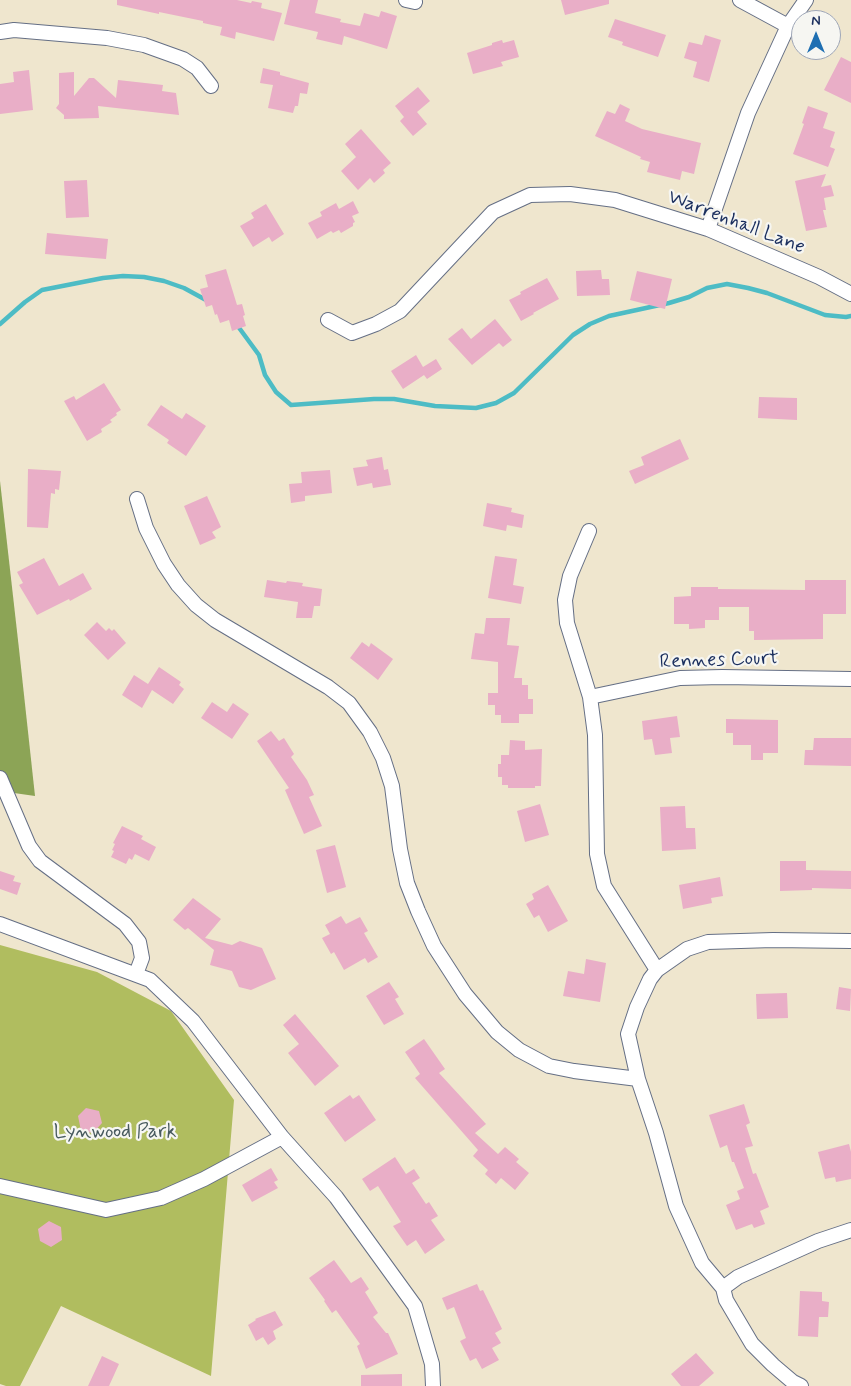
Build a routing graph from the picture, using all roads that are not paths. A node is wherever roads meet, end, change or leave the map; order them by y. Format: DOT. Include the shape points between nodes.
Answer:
graph roads {
  1 [pos="740,0"];
  2 [pos="806,0"];
  3 [pos="788,26"];
  4 [pos="0,32"];
  5 [pos="211,86"];
  6 [pos="708,229"];
  7 [pos="851,294"];
  8 [pos="328,320"];
  9 [pos="137,499"];
  10 [pos="589,531"];
  11 [pos="851,679"];
  12 [pos="590,697"];
  13 [pos="0,778"];
  14 [pos="0,924"];
  15 [pos="851,941"];
  16 [pos="657,970"];
  17 [pos="136,974"];
  18 [pos="638,1079"];
  19 [pos="282,1137"];
  20 [pos="0,1186"];
  21 [pos="851,1230"];
  22 [pos="723,1288"];
  23 [pos="433,1386"];
  24 [pos="801,1386"];
  1 -- 3 [label="street"];
  2 -- 3 [label="street"];
  3 -- 6 [label="street" via="748,113"];
  4 -- 5 [label="street" via="14,30 144,45 183,59 197,68"];
  6 -- 7 [label="street, Warrenhall Lane" via="819,276"];
  6 -- 8 [label="street, Warrenhall Lane" via="615,200 570,194 530,195 493,212 400,311 352,333"];
  9 -- 18 [label="street" via="146,528 164,564 196,605 215,620 328,687 349,704 370,732 392,786 407,883 418,911 465,994 497,1032 519,1050 549,1066"];
  10 -- 12 [label="street" via="570,576 565,600 567,624"];
  11 -- 12 [label="street, Rennes Court" via="680,678"];
  12 -- 16 [label="street" via="595,735 597,854 604,886"];
  13 -- 17 [label="street" via="29,846 40,860 125,924 139,942 142,958"];
  14 -- 17 [label="street"];
  15 -- 16 [label="street" via="708,942 687,948"];
  16 -- 18 [label="street" via="637,1007 628,1034"];
  17 -- 19 [label="street" via="150,980 193,1021"];
  18 -- 22 [label="street" via="676,1206 702,1264"];
  19 -- 20 [label="street" via="161,1198 106,1210"];
  19 -- 23 [label="street" via="336,1197 416,1306 432,1364"];
  21 -- 22 [label="street" via="818,1241 738,1277"];
  22 -- 24 [label="street" via="726,1300 752,1344 772,1365"];
}
